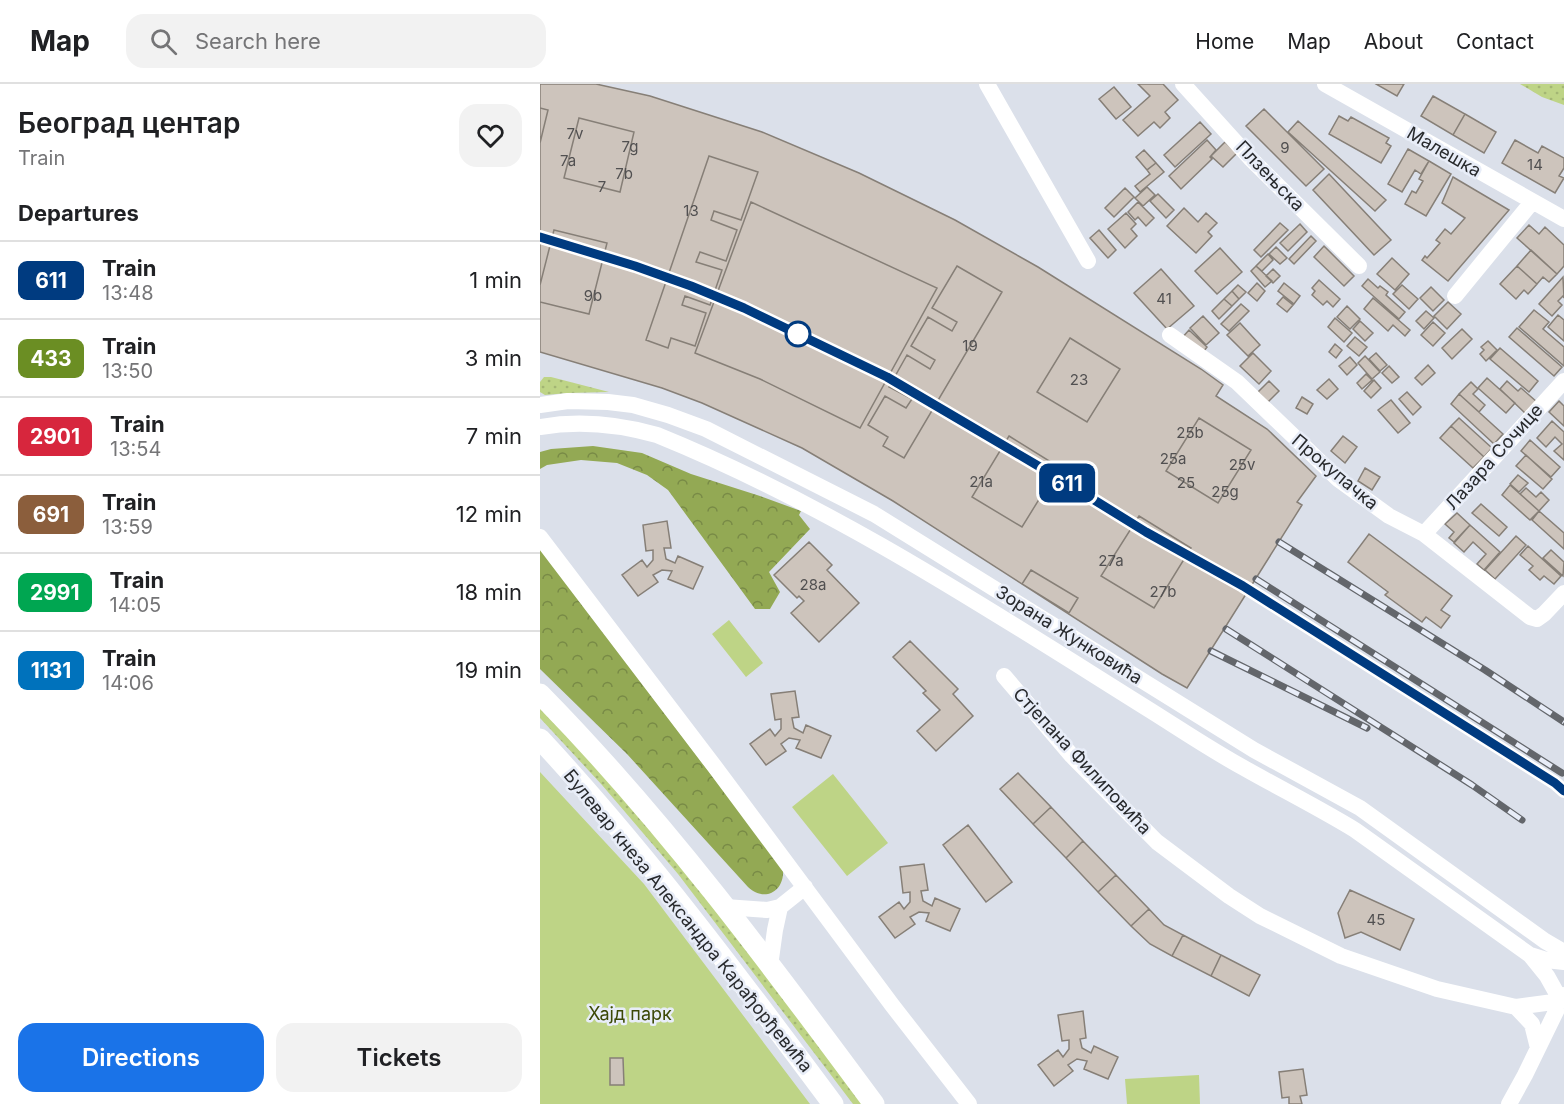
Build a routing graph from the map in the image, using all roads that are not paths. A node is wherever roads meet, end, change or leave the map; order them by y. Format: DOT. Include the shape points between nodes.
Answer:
graph roads {
  1 [pos="987,84"];
  2 [pos="1183,84"];
  3 [pos="1325,84"];
  4 [pos="1532,202"];
  5 [pos="1564,219"];
  6 [pos="1088,261"];
  7 [pos="1359,266"];
  8 [pos="1455,296"];
  9 [pos="1170,335"];
  10 [pos="1564,381"];
  11 [pos="540,405"];
  12 [pos="540,427"];
  13 [pos="1424,534"];
  14 [pos="540,537"];
  15 [pos="1564,593"];
  16 [pos="1004,676"];
  17 [pos="540,694"];
  18 [pos="540,739"];
  19 [pos="805,887"];
  20 [pos="725,907"];
  21 [pos="780,907"];
  22 [pos="1564,952"];
  23 [pos="1530,955"];
  24 [pos="1564,962"];
  25 [pos="770,966"];
  26 [pos="1563,998"];
  27 [pos="1516,1007"];
  28 [pos="1538,1048"];
  29 [pos="833,1104"];
  30 [pos="874,1104"];
  31 [pos="969,1104"];
  32 [pos="1509,1104"];
  1 -- 6 [label="street"];
  2 -- 7 [label="street, Плзењска" via="1250,158"];
  3 -- 4 [label="street, Малешка"];
  4 -- 5 [label="street, Малешка"];
  4 -- 8 [label="street"];
  9 -- 13 [label="street, Прокупачка" via="1237,382 1338,479 1389,516"];
  10 -- 13 [label="street, Лазара Сочице"];
  11 -- 22 [label="street, Зорана Жунковића" via="608,402 669,415 716,434 874,514 1254,750 1360,808"];
  12 -- 23 [label="street, Зорана Жунковића" via="571,423 638,429 772,486 839,520 962,591 1241,767 1336,818"];
  13 -- 15 [label="street, Прокупачка" via="1530,617 1544,614"];
  14 -- 19 [label="street"];
  16 -- 27 [label="street, Стјепана Филиповића" via="1052,735 1119,805 1157,842 1229,896 1288,931 1364,965 1437,989"];
  17 -- 20 [label="main road, Булевар кнеза Александра Карађорђевића" via="601,758"];
  18 -- 29 [label="main road, Булевар кнеза Александра Карађорђевића" via="654,872"];
  19 -- 21 [label="street"];
  19 -- 31 [label="street"];
  20 -- 21 [label="street" via="754,911"];
  20 -- 25 [label="main road, Булевар кнеза Александра Карађорђевића"];
  21 -- 25 [label="street"];
  23 -- 24 [label="street, Зорана Жунковића"];
  23 -- 26 [label="street, Зорана Жунковића"];
  25 -- 30 [label="main road, Булевар кнеза Александра Карађорђевића"];
  26 -- 27 [label="street, Стјепана Филиповића"];
  26 -- 28 [label="street"];
  27 -- 28 [label="street" via="1532,1024"];
  28 -- 32 [label="street"];
}
